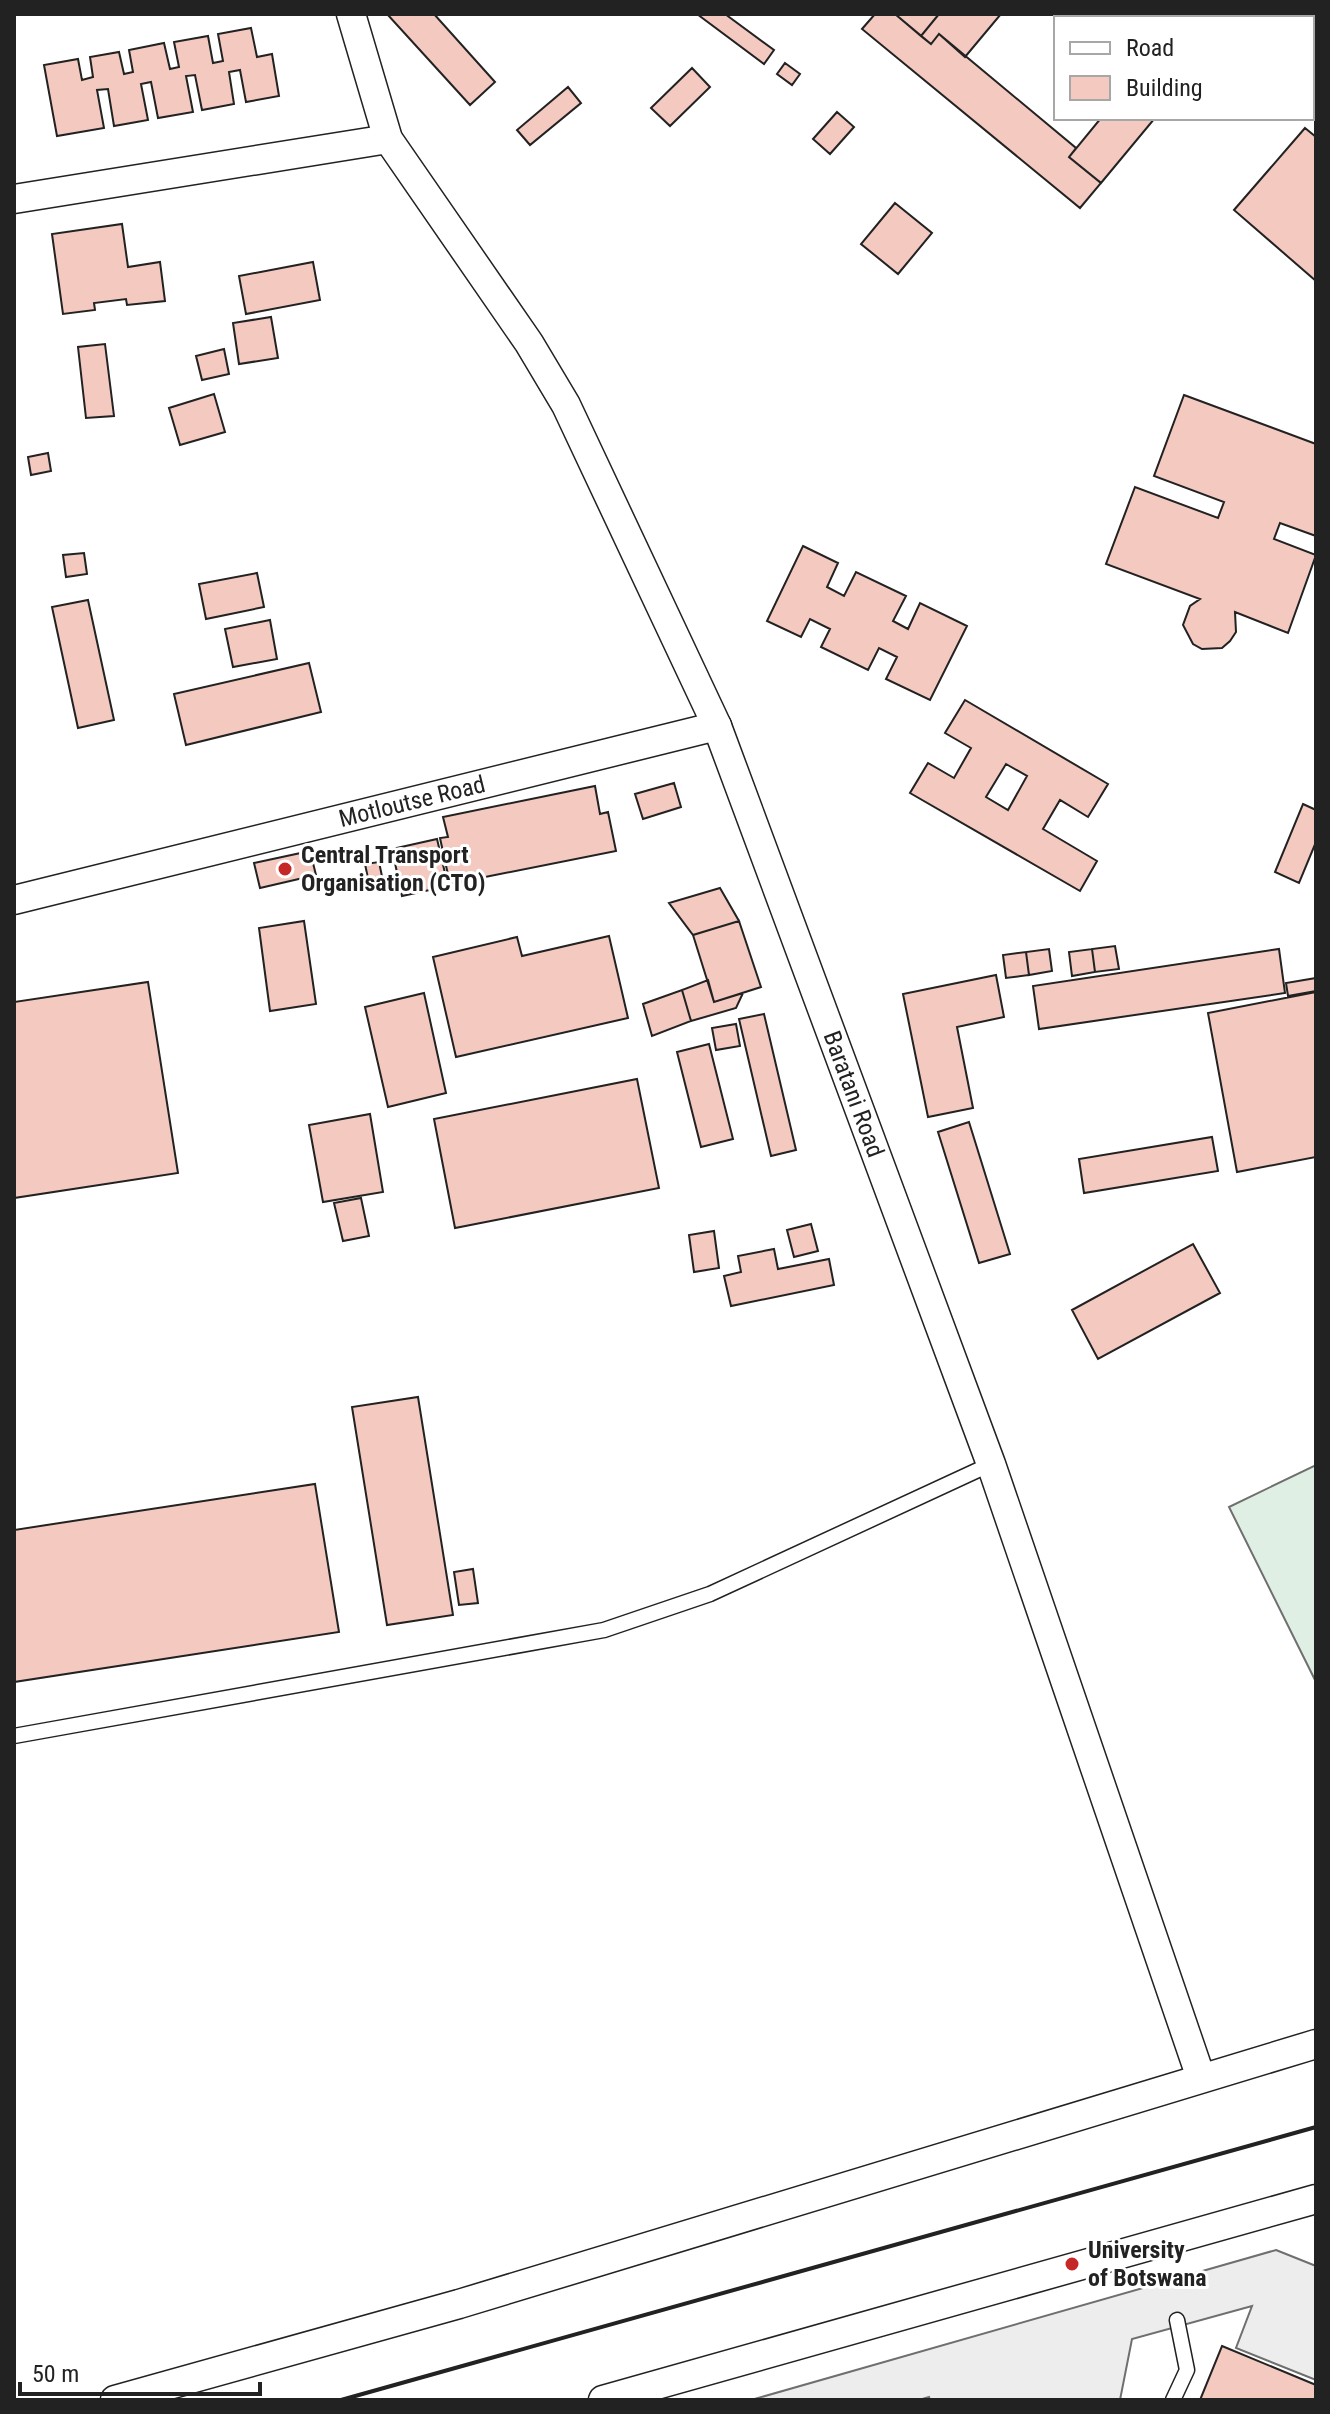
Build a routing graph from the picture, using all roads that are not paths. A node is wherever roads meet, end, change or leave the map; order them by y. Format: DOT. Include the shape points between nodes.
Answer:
graph roads {
  1 [pos="351,14"];
  2 [pos="388,139"];
  3 [pos="14,199"];
  4 [pos="717,726"];
  5 [pos="14,900"];
  6 [pos="991,1464"];
  7 [pos="14,1736"];
  8 [pos="1316,2044"];
  9 [pos="1201,2078"];
  10 [pos="1316,2199"];
  11 [pos="1177,2320"];
  12 [pos="666,2391"];
  13 [pos="115,2400"];
  14 [pos="603,2400"];
  15 [pos="1173,2400"];
  1 -- 2 [label="street, Baratani Road"];
  2 -- 3 [label="street"];
  2 -- 4 [label="street, Baratani Road" via="566,405"];
  4 -- 5 [label="street, Motloutse Road"];
  4 -- 6 [label="street, Baratani Road"];
  6 -- 7 [label="lane" via="710,1594 604,1630"];
  6 -- 9 [label="street, Baratani Road"];
  8 -- 9 [label="street"];
  9 -- 13 [label="street" via="459,2304"];
  10 -- 12 [label="street"];
  11 -- 15 [label="lane" via="1187,2370"];
  12 -- 14 [label="street"];
}
